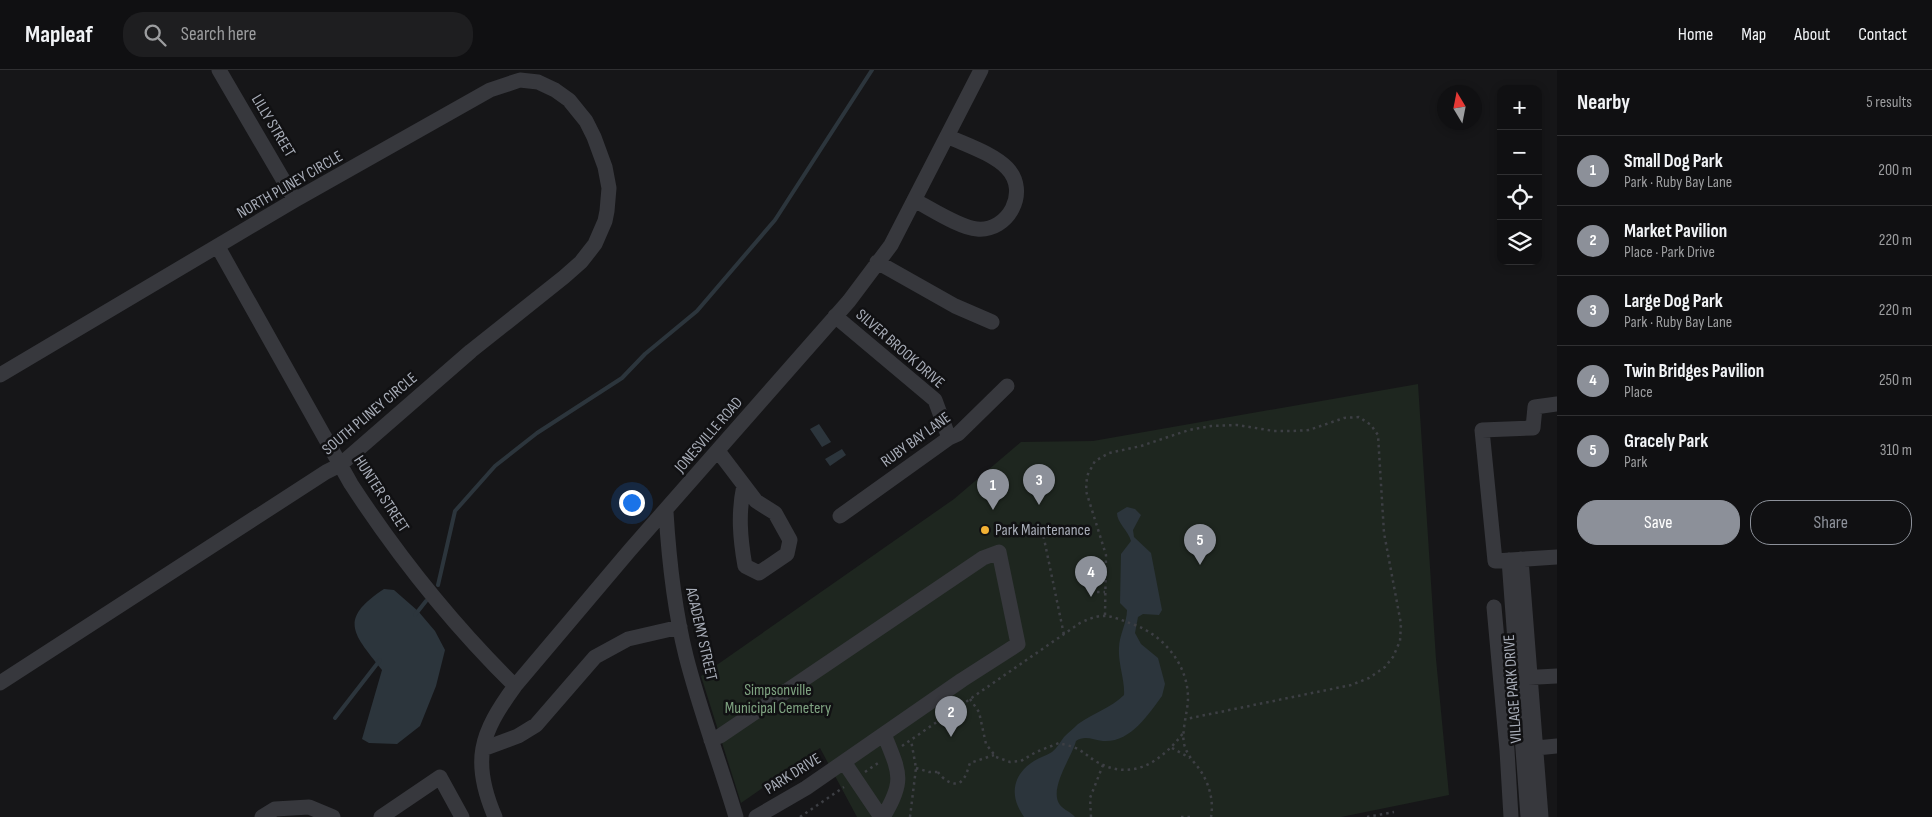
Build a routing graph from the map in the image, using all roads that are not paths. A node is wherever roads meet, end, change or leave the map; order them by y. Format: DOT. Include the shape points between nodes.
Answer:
graph roads {
  1 [pos="219,70"];
  2 [pos="981,70"];
  3 [pos="591,131"];
  4 [pos="947,136"];
  5 [pos="295,200"];
  6 [pos="914,200"];
  7 [pos="218,247"];
  8 [pos="877,262"];
  9 [pos="835,316"];
  10 [pos="992,322"];
  11 [pos="0,375"];
  12 [pos="1006,386"];
  13 [pos="1557,404"];
  14 [pos="949,438"];
  15 [pos="718,451"];
  16 [pos="340,464"];
  17 [pos="744,485"];
  18 [pos="666,512"];
  19 [pos="840,516"];
  20 [pos="1557,557"];
  21 [pos="1515,560"];
  22 [pos="1494,607"];
  23 [pos="680,627"];
  24 [pos="1557,676"];
  25 [pos="1524,678"];
  26 [pos="1500,680"];
  27 [pos="0,684"];
  28 [pos="515,686"];
  29 [pos="884,734"];
  30 [pos="711,740"];
  31 [pos="1557,746"];
  32 [pos="483,748"];
  33 [pos="1530,748"];
  34 [pos="1507,750"];
  35 [pos="844,762"];
  36 [pos="460,816"];
  37 [pos="262,817"];
  38 [pos="333,817"];
  39 [pos="381,817"];
  40 [pos="495,817"];
  41 [pos="736,817"];
  42 [pos="756,817"];
  43 [pos="882,817"];
  44 [pos="1511,817"];
  45 [pos="1528,817"];
  46 [pos="1541,817"];
  1 -- 5 [label="street, LILLY STREET"];
  2 -- 4 [label="street, JONESVILLE ROAD"];
  3 -- 5 [label="street, NORTH PLINEY CIRCLE" via="575,107 555,90 538,82 514,81 490,90"];
  3 -- 16 [label="street, SOUTH PLINEY CIRCLE" via="602,156 609,188 605,221 595,244 564,277 471,351"];
  4 -- 6 [label="street, JONESVILLE ROAD"];
  4 -- 6 [label="street" via="988,155 1009,170 1016,186 1014,208 996,226 977,229 966,227"];
  5 -- 7 [label="street, NORTH PLINEY CIRCLE"];
  6 -- 8 [label="street, JONESVILLE ROAD"];
  7 -- 11 [label="street, NORTH PLINEY CIRCLE"];
  7 -- 16 [label="street, HUNTER STREET"];
  8 -- 9 [label="street, JONESVILLE ROAD"];
  8 -- 10 [label="street" via="955,306"];
  9 -- 14 [label="street, SILVER BROOK DRIVE" via="935,400"];
  9 -- 15 [label="street, JONESVILLE ROAD"];
  12 -- 14 [label="street, RUBY BAY LANE" via="958,434"];
  13 -- 21 [label="street" via="1535,407 1533,428 1482,430 1495,561"];
  14 -- 19 [label="street, RUBY BAY LANE"];
  15 -- 17 [label="street"];
  15 -- 18 [label="street, JONESVILLE ROAD"];
  16 -- 27 [label="street, SOUTH PLINEY CIRCLE"];
  16 -- 28 [label="street, HUNTER STREET" via="411,568"];
  17 -- 17 [label="street" via="756,501 775,513 790,540 787,554 759,573 745,566 740,541 739,507"];
  18 -- 23 [label="street, ACADEMY STREET" via="671,580"];
  18 -- 28 [label="street, JONESVILLE ROAD"];
  20 -- 21 [label="street"];
  21 -- 25 [label="street, VILLAGE PARK DRIVE"];
  22 -- 26 [label="street"];
  23 -- 30 [label="street, ACADEMY STREET"];
  23 -- 32 [label="street" via="628,638 595,657 536,725 518,736"];
  24 -- 25 [label="street"];
  25 -- 26 [label="street"];
  25 -- 33 [label="street, VILLAGE PARK DRIVE"];
  26 -- 34 [label="street"];
  28 -- 32 [label="street, JONESVILLE ROAD" via="495,716"];
  29 -- 30 [label="street" via="1018,644 999,552 983,558"];
  29 -- 35 [label="street"];
  29 -- 43 [label="street" via="898,768 899,780 894,799"];
  30 -- 41 [label="street, ACADEMY STREET"];
  31 -- 33 [label="street"];
  32 -- 40 [label="street, JONESVILLE ROAD" via="481,772"];
  33 -- 34 [label="street"];
  33 -- 45 [label="street, VILLAGE PARK DRIVE"];
  33 -- 46 [label="street, VILLAGE PARK DRIVE"];
  34 -- 44 [label="street"];
  35 -- 42 [label="street, PARK DRIVE"];
  35 -- 43 [label="street, PARK DRIVE"];
  36 -- 39 [label="street" via="440,777"];
  37 -- 38 [label="street" via="275,809 309,807"];
}
